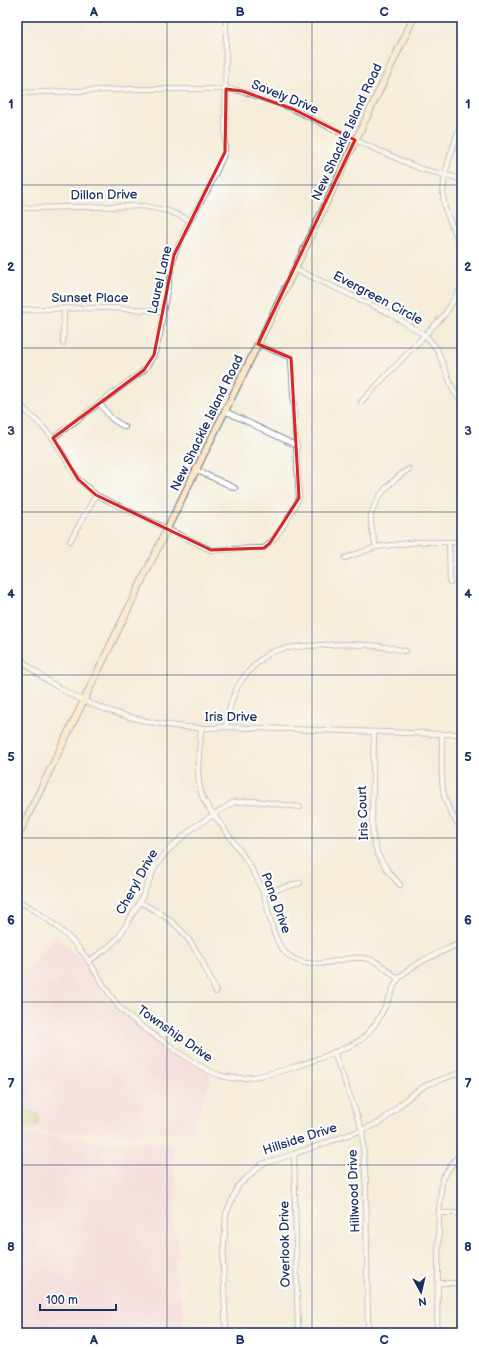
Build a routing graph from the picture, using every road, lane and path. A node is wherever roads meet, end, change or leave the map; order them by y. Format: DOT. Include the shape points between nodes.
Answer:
graph roads {
  1 [pos="226,17"];
  2 [pos="414,17"];
  3 [pos="226,89"];
  4 [pos="17,94"];
  5 [pos="462,122"];
  6 [pos="355,140"];
  7 [pos="445,175"];
  8 [pos="462,179"];
  9 [pos="17,208"];
  10 [pos="190,220"];
  11 [pos="462,254"];
  12 [pos="295,269"];
  13 [pos="462,286"];
  14 [pos="64,309"];
  15 [pos="17,310"];
  16 [pos="163,312"];
  17 [pos="426,336"];
  18 [pos="63,343"];
  19 [pos="258,344"];
  20 [pos="462,401"];
  21 [pos="361,402"];
  22 [pos="100,404"];
  23 [pos="17,406"];
  24 [pos="225,411"];
  25 [pos="126,427"];
  26 [pos="54,438"];
  27 [pos="297,446"];
  28 [pos="409,469"];
  29 [pos="196,470"];
  30 [pos="235,488"];
  31 [pos="96,495"];
  32 [pos="166,529"];
  33 [pos="70,541"];
  34 [pos="449,542"];
  35 [pos="462,542"];
  36 [pos="376,547"];
  37 [pos="345,558"];
  38 [pos="450,583"];
  39 [pos="17,588"];
  40 [pos="17,624"];
  41 [pos="406,651"];
  42 [pos="17,657"];
  43 [pos="84,701"];
  44 [pos="226,727"];
  45 [pos="201,728"];
  46 [pos="374,732"];
  47 [pos="442,734"];
  48 [pos="462,734"];
  49 [pos="300,807"];
  50 [pos="213,814"];
  51 [pos="462,829"];
  52 [pos="17,838"];
  53 [pos="300,883"];
  54 [pos="400,885"];
  55 [pos="263,893"];
  56 [pos="17,900"];
  57 [pos="140,902"];
  58 [pos="462,942"];
  59 [pos="89,962"];
  60 [pos="398,978"];
  61 [pos="216,992"];
  62 [pos="334,1052"];
  63 [pos="462,1072"];
  64 [pos="362,1130"];
  65 [pos="462,1152"];
  66 [pos="294,1154"];
  67 [pos="439,1213"];
  68 [pos="462,1213"];
  69 [pos="438,1283"];
  70 [pos="462,1283"];
  71 [pos="226,1333"];
  72 [pos="298,1333"];
  73 [pos="368,1333"];
  74 [pos="437,1333"];
  1 -- 3 [label="street, Laurel Lane"];
  2 -- 6 [label="main road, New Shackle Island Road"];
  3 -- 4 [label="street, Savely Drive" via="138,89"];
  3 -- 6 [label="street, Savely Drive" via="242,91 293,109"];
  3 -- 10 [label="street, Laurel Lane" via="225,152 209,188"];
  5 -- 7 [label="street"];
  6 -- 7 [label="street, Savely Drive" via="420,169"];
  6 -- 12 [label="main road, New Shackle Island Road"];
  7 -- 8 [label="street, Savely Drive"];
  7 -- 11 [label="street" via="445,210"];
  9 -- 10 [label="street, Dillon Drive" via="144,206 168,211"];
  10 -- 16 [label="street, Laurel Lane" via="174,255"];
  12 -- 17 [label="street, Evergreen Circle" via="389,313"];
  12 -- 19 [label="main road, New Shackle Island Road"];
  13 -- 17 [label="street" via="445,314"];
  14 -- 15 [label="street, Sunset Place"];
  14 -- 16 [label="street, Sunset Place" via="105,307"];
  14 -- 18 [label="street"];
  16 -- 22 [label="street, Laurel Lane" via="154,355 144,370"];
  17 -- 20 [label="street, Evergreen Circle" via="437,349 454,392"];
  17 -- 21 [label="street"];
  19 -- 24 [label="main road, New Shackle Island Road"];
  19 -- 27 [label="street" via="291,358"];
  22 -- 25 [label="street" via="112,419"];
  22 -- 26 [label="street, Laurel Lane"];
  23 -- 26 [label="street" via="24,409"];
  24 -- 27 [label="street"];
  24 -- 29 [label="main road, New Shackle Island Road"];
  26 -- 31 [label="street" via="78,479"];
  27 -- 32 [label="street" via="299,498 291,514 270,544 264,548 211,550"];
  28 -- 36 [label="street" via="392,481 379,495 371,517"];
  29 -- 30 [label="street"];
  29 -- 32 [label="main road, New Shackle Island Road"];
  31 -- 32 [label="street"];
  31 -- 33 [label="street"];
  32 -- 43 [label="main road, New Shackle Island Road"];
  34 -- 35 [label="street"];
  34 -- 36 [label="street" via="418,542"];
  34 -- 38 [label="street"];
  36 -- 37 [label="street"];
  39 -- 40 [label="street" via="20,611"];
  41 -- 44 [label="street" via="386,646 358,644 298,646 272,652 255,664 238,686"];
  42 -- 43 [label="street, Iris Drive" via="56,686"];
  43 -- 45 [label="street, Iris Drive" via="146,721"];
  43 -- 52 [label="main road, New Shackle Island Road"];
  44 -- 45 [label="street, Iris Drive"];
  44 -- 46 [label="street, Iris Drive"];
  45 -- 50 [label="street, Pana Drive" via="198,777 203,797"];
  46 -- 47 [label="street, Iris Drive"];
  46 -- 54 [label="street, Iris Court" via="373,838 378,855"];
  47 -- 48 [label="street, Iris Drive"];
  47 -- 51 [label="street" via="442,789 448,810"];
  49 -- 50 [label="street, Cheryl Drive" via="255,801 234,802"];
  50 -- 55 [label="street, Pana Drive" via="246,859"];
  50 -- 57 [label="street, Cheryl Drive" via="188,831 165,852 154,869"];
  53 -- 55 [label="street"];
  55 -- 60 [label="street, Pana Drive" via="278,941 285,952 296,960 312,964 357,958 372,960"];
  56 -- 59 [label="street, Township Drive" via="69,937"];
  57 -- 59 [label="street, Cheryl Drive" via="118,938"];
  57 -- 61 [label="street" via="166,917 189,939 200,955"];
  58 -- 60 [label="street, Township Drive" via="425,959"];
  59 -- 62 [label="street, Township Drive" via="119,1007 206,1070 226,1078 265,1076"];
  60 -- 62 [label="street, Township Drive" via="373,1029 355,1043"];
  62 -- 64 [label="street, Hillwood Drive"];
  63 -- 64 [label="street, Hillside Drive" via="426,1085 381,1122"];
  64 -- 66 [label="street, Hillside Drive"];
  64 -- 73 [label="street, Hillwood Drive" via="366,1186"];
  65 -- 67 [label="street" via="442,1179"];
  66 -- 71 [label="street, Hillside Drive" via="262,1164 238,1186 226,1214 223,1261"];
  66 -- 72 [label="street, Overlook Drive"];
  67 -- 68 [label="street"];
  67 -- 69 [label="street"];
  69 -- 70 [label="street"];
  69 -- 74 [label="street"];
}
